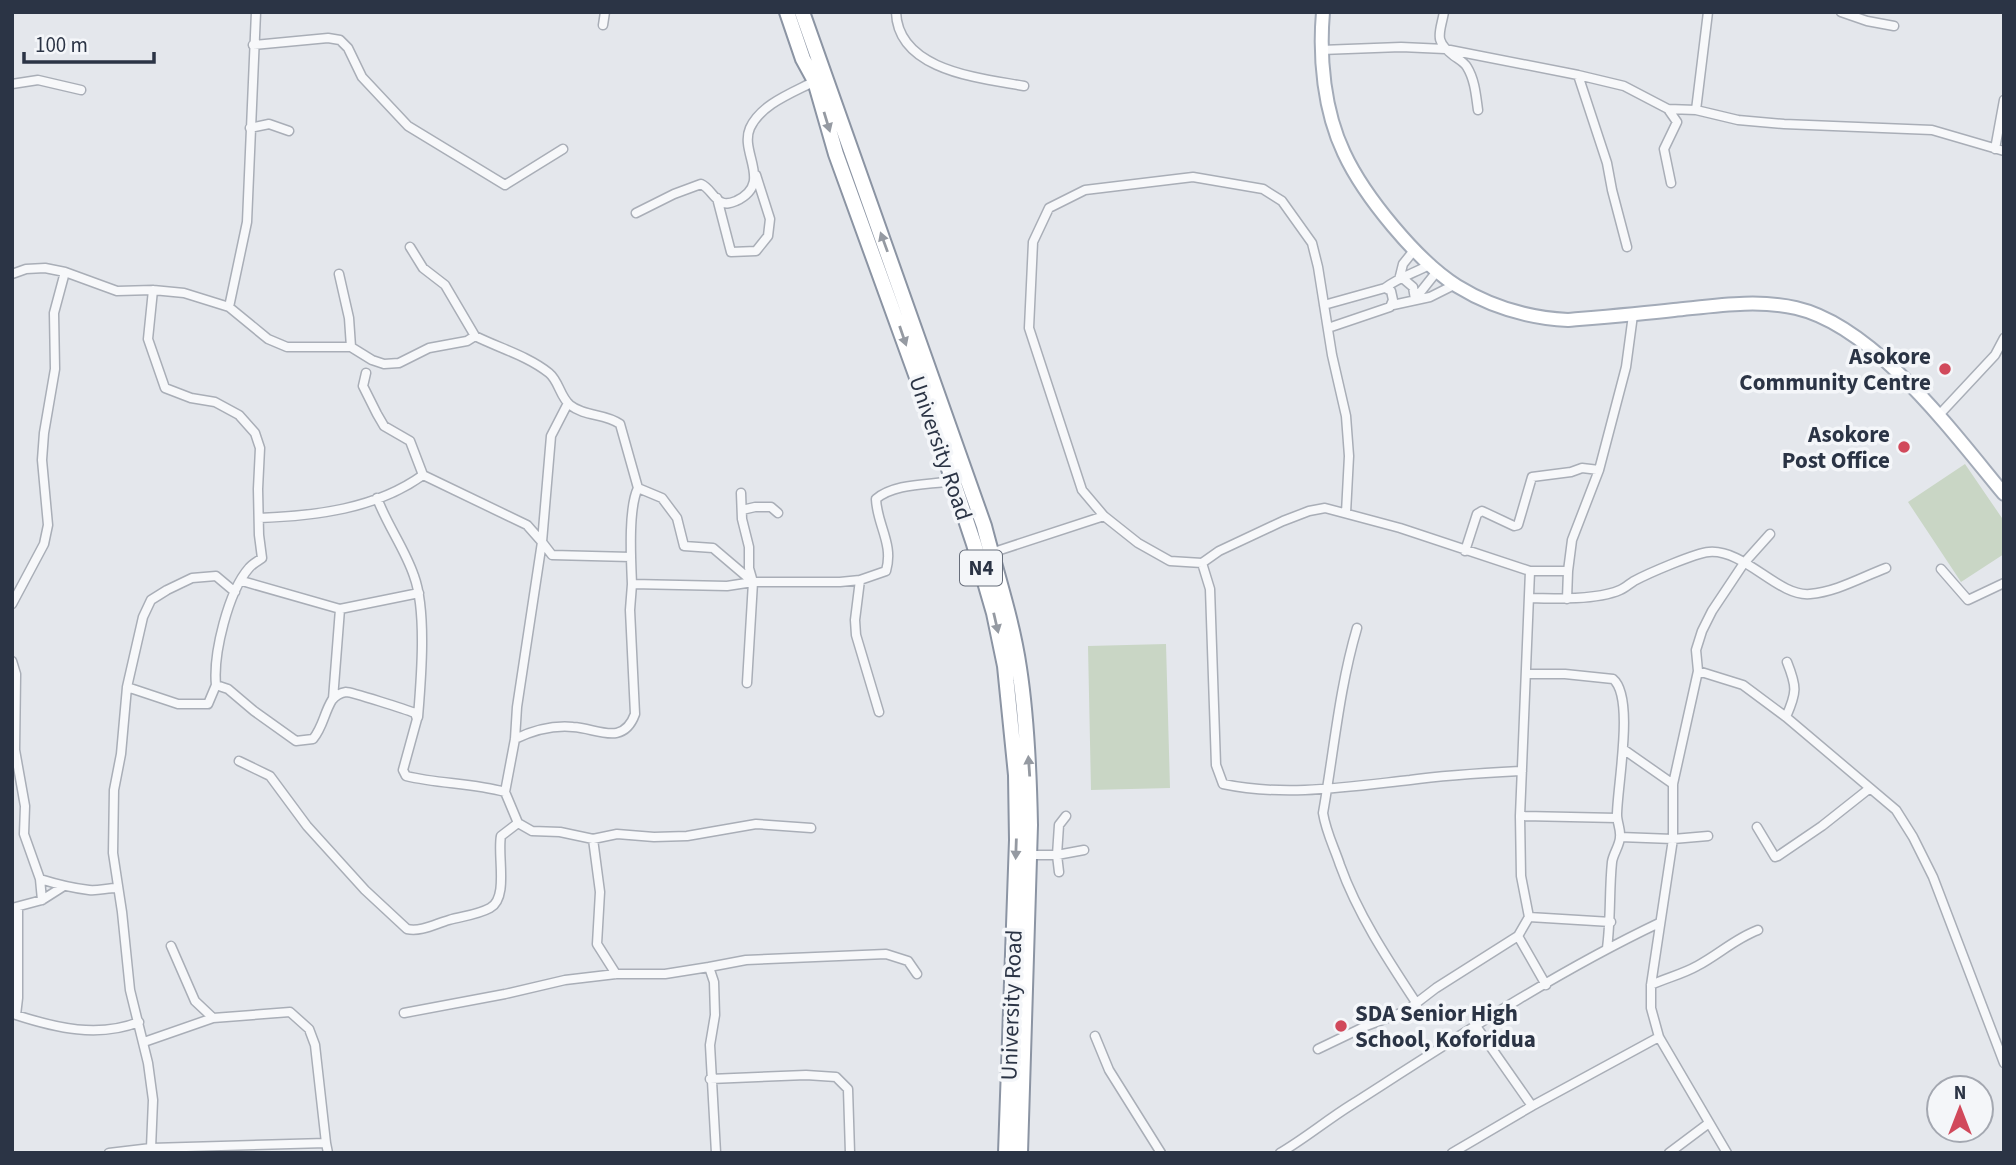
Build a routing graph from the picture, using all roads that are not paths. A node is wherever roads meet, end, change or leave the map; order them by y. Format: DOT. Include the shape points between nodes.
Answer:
graph roads {
  1 [pos="256,12"];
  2 [pos="605,12"];
  3 [pos="786,12"];
  4 [pos="802,12"];
  5 [pos="897,12"];
  6 [pos="1324,12"];
  7 [pos="1444,12"];
  8 [pos="1708,12"];
  9 [pos="1841,12"];
  10 [pos="603,25"];
  11 [pos="1894,26"];
  12 [pos="253,46"];
  13 [pos="1445,49"];
  14 [pos="1321,50"];
  15 [pos="1578,75"];
  16 [pos="814,81"];
  17 [pos="12,84"];
  18 [pos="1024,86"];
  19 [pos="81,90"];
  20 [pos="2004,100"];
  21 [pos="1668,109"];
  22 [pos="1478,110"];
  23 [pos="1696,110"];
  24 [pos="250,128"];
  25 [pos="289,131"];
  26 [pos="563,149"];
  27 [pos="1999,150"];
  28 [pos="754,169"];
  29 [pos="1671,183"];
  30 [pos="716,198"];
  31 [pos="636,213"];
  32 [pos="410,247"];
  33 [pos="1628,247"];
  34 [pos="1415,249"];
  35 [pos="1434,267"];
  36 [pos="65,272"];
  37 [pos="12,274"];
  38 [pos="339,274"];
  39 [pos="1401,276"];
  40 [pos="1454,285"];
  41 [pos="1385,288"];
  42 [pos="153,290"];
  43 [pos="1415,299"];
  44 [pos="1393,304"];
  45 [pos="1324,305"];
  46 [pos="229,307"];
  47 [pos="1633,315"];
  48 [pos="1328,328"];
  49 [pos="475,336"];
  50 [pos="2004,338"];
  51 [pos="351,347"];
  52 [pos="366,373"];
  53 [pos="568,403"];
  54 [pos="1939,415"];
  55 [pos="942,425"];
  56 [pos="1599,471"];
  57 [pos="423,475"];
  58 [pos="952,481"];
  59 [pos="638,488"];
  60 [pos="741,493"];
  61 [pos="2004,494"];
  62 [pos="377,498"];
  63 [pos="742,510"];
  64 [pos="778,513"];
  65 [pos="1346,513"];
  66 [pos="1104,516"];
  67 [pos="259,518"];
  68 [pos="1770,534"];
  69 [pos="542,542"];
  70 [pos="1465,551"];
  71 [pos="991,553"];
  72 [pos="631,557"];
  73 [pos="1202,563"];
  74 [pos="1744,563"];
  75 [pos="1886,568"];
  76 [pos="1941,569"];
  77 [pos="1530,571"];
  78 [pos="1568,571"];
  79 [pos="860,580"];
  80 [pos="242,581"];
  81 [pos="752,582"];
  82 [pos="2004,583"];
  83 [pos="632,584"];
  84 [pos="235,592"];
  85 [pos="419,593"];
  86 [pos="1530,598"];
  87 [pos="1567,599"];
  88 [pos="12,604"];
  89 [pos="340,609"];
  90 [pos="1357,628"];
  91 [pos="12,661"];
  92 [pos="1787,662"];
  93 [pos="1698,671"];
  94 [pos="1527,674"];
  95 [pos="747,683"];
  96 [pos="216,685"];
  97 [pos="127,687"];
  98 [pos="333,699"];
  99 [pos="879,712"];
  100 [pos="1786,717"];
  101 [pos="417,719"];
  102 [pos="515,739"];
  103 [pos="1623,749"];
  104 [pos="14,750"];
  105 [pos="239,761"];
  106 [pos="1522,771"];
  107 [pos="1673,784"];
  108 [pos="1870,788"];
  109 [pos="1327,789"];
  110 [pos="505,792"];
  111 [pos="1066,816"];
  112 [pos="1520,816"];
  113 [pos="1617,818"];
  114 [pos="518,823"];
  115 [pos="1757,827"];
  116 [pos="811,828"];
  117 [pos="1620,836"];
  118 [pos="1708,836"];
  119 [pos="593,839"];
  120 [pos="1673,839"];
  121 [pos="1084,850"];
  122 [pos="1030,855"];
  123 [pos="1057,855"];
  124 [pos="1059,872"];
  125 [pos="40,879"];
  126 [pos="64,886"];
  127 [pos="117,888"];
  128 [pos="42,900"];
  129 [pos="15,908"];
  130 [pos="1528,917"];
  131 [pos="1611,922"];
  132 [pos="1659,923"];
  133 [pos="1758,929"];
  134 [pos="1518,936"];
  135 [pos="172,946"];
  136 [pos="1607,948"];
  137 [pos="709,967"];
  138 [pos="616,974"];
  139 [pos="917,974"];
  140 [pos="1546,985"];
  141 [pos="1651,985"];
  142 [pos="1417,1004"];
  143 [pos="404,1013"];
  144 [pos="14,1018"];
  145 [pos="213,1018"];
  146 [pos="139,1022"];
  147 [pos="1476,1026"];
  148 [pos="1095,1036"];
  149 [pos="1659,1037"];
  150 [pos="144,1042"];
  151 [pos="1318,1049"];
  152 [pos="2004,1063"];
  153 [pos="710,1079"];
  154 [pos="1532,1106"];
  155 [pos="1709,1123"];
  156 [pos="326,1143"];
  157 [pos="151,1148"];
  158 [pos="1291,1150"];
  159 [pos="109,1153"];
  160 [pos="328,1153"];
  161 [pos="716,1153"];
  162 [pos="850,1153"];
  163 [pos="1006,1153"];
  164 [pos="1020,1153"];
  165 [pos="1161,1153"];
  166 [pos="1280,1153"];
  167 [pos="1452,1153"];
  168 [pos="1669,1153"];
  169 [pos="1727,1153"];
  1 -- 12 [label="street"];
  2 -- 10 [label="street"];
  3 -- 16 [label="highway, University Road / N4"];
  55 -- 4 [label="highway, University Road / N4, one-way"];
  5 -- 18 [label="street" via="904,42 939,67"];
  6 -- 14 [label="main road"];
  7 -- 13 [label="street" via="1438,32"];
  8 -- 23 [label="street"];
  9 -- 11 [label="street"];
  12 -- 24 [label="street"];
  12 -- 26 [label="street" via="340,40 362,77 408,126 505,185"];
  13 -- 14 [label="street"];
  13 -- 15 [label="street"];
  13 -- 22 [label="street" via="1466,65"];
  14 -- 34 [label="main road" via="1331,115 1344,153 1391,225"];
  15 -- 21 [label="street" via="1624,86"];
  15 -- 33 [label="street"];
  16 -- 28 [label="street" via="765,108 751,125 747,137"];
  16 -- 55 [label="highway, University Road / N4, one-way" via="836,154"];
  17 -- 19 [label="street" via="38,80"];
  20 -- 27 [label="street"];
  21 -- 23 [label="street"];
  21 -- 29 [label="street" via="1677,122 1664,149"];
  23 -- 27 [label="street" via="1784,124 1932,130"];
  24 -- 25 [label="street" via="269,124"];
  24 -- 46 [label="street" via="247,222"];
  28 -- 30 [label="street" via="749,193 729,204"];
  28 -- 30 [label="street" via="770,219 768,236 756,251 731,252"];
  30 -- 31 [label="street" via="701,184"];
  32 -- 49 [label="street" via="423,268 444,285"];
  34 -- 35 [label="main road"];
  34 -- 39 [label="street" via="1403,264"];
  35 -- 39 [label="street"];
  35 -- 40 [label="main road"];
  35 -- 43 [label="street"];
  36 -- 37 [label="street" via="45,268"];
  36 -- 42 [label="street" via="117,292"];
  36 -- 88 [label="street" via="54,313 55,369 42,460 48,525 44,544"];
  38 -- 51 [label="street"];
  39 -- 41 [label="street"];
  39 -- 43 [label="street" via="1413,287"];
  40 -- 43 [label="street" via="1430,298"];
  40 -- 47 [label="main road" via="1503,309 1535,317 1568,320"];
  41 -- 44 [label="street" via="1391,291"];
  41 -- 45 [label="street"];
  42 -- 46 [label="street" via="184,293"];
  42 -- 67 [label="street" via="148,339 165,388 215,402 239,415 255,433 260,448"];
  43 -- 44 [label="street"];
  44 -- 48 [label="street"];
  45 -- 48 [label="street"];
  45 -- 66 [label="street" via="1312,243 1282,201 1263,190 1194,177 1085,191 1049,208 1033,242 1029,328 1082,490"];
  46 -- 51 [label="street" via="268,339 287,347"];
  47 -- 54 [label="main road" via="1746,304 1813,313 1877,352"];
  47 -- 56 [label="street" via="1626,367"];
  48 -- 65 [label="street" via="1346,416"];
  49 -- 51 [label="street" via="429,348 399,363 372,360"];
  49 -- 53 [label="street" via="552,375"];
  50 -- 54 [label="street" via="1995,355"];
  52 -- 57 [label="street" via="363,386 377,414 384,426 410,441"];
  53 -- 59 [label="street" via="620,424"];
  53 -- 69 [label="street" via="551,436"];
  54 -- 61 [label="main road"];
  55 -- 58 [label="highway, University Road / N4"];
  55 -- 71 [label="highway, University Road / N4"];
  56 -- 70 [label="street" via="1582,468 1532,477 1518,525 1482,511 1476,514"];
  56 -- 78 [label="street" via="1573,540"];
  57 -- 62 [label="street"];
  57 -- 69 [label="street" via="527,525"];
  58 -- 79 [label="street" via="898,489 876,499 890,559 886,571"];
  58 -- 163 [label="highway, University Road / N4, one-way" via="980,564 1002,653 1016,775"];
  59 -- 72 [label="street" via="633,498"];
  59 -- 81 [label="street" via="662,498 677,518 684,546 713,548"];
  60 -- 63 [label="street"];
  62 -- 67 [label="street" via="349,508"];
  62 -- 85 [label="street"];
  63 -- 64 [label="street" via="771,507"];
  63 -- 81 [label="street"];
  65 -- 70 [label="street"];
  65 -- 73 [label="street" via="1325,508 1309,511"];
  66 -- 71 [label="street"];
  66 -- 73 [label="street" via="1170,561"];
  67 -- 80 [label="street" via="262,558 249,567"];
  68 -- 74 [label="street"];
  69 -- 72 [label="street" via="552,555"];
  69 -- 102 [label="street"];
  70 -- 77 [label="street"];
  122 -- 71 [label="highway, University Road / N4, one-way" via="1029,775 1019,667"];
  72 -- 83 [label="street"];
  73 -- 109 [label="street" via="1210,589 1216,765 1223,784 1273,792"];
  74 -- 75 [label="street" via="1808,594"];
  74 -- 87 [label="street" via="1734,555 1706,552 1620,590"];
  74 -- 93 [label="street" via="1702,631 1696,650"];
  76 -- 82 [label="street" via="1968,600"];
  77 -- 78 [label="street"];
  77 -- 86 [label="street"];
  78 -- 87 [label="street"];
  79 -- 81 [label="street"];
  79 -- 99 [label="street" via="856,635"];
  80 -- 84 [label="street"];
  80 -- 89 [label="street"];
  81 -- 83 [label="street" via="727,586"];
  81 -- 95 [label="street"];
  83 -- 102 [label="street" via="635,714 631,723 609,734 552,727"];
  84 -- 96 [label="street" via="215,665"];
  84 -- 97 [label="street" via="216,576 192,578 151,600"];
  85 -- 89 [label="street"];
  85 -- 101 [label="street" via="422,653"];
  86 -- 87 [label="street"];
  86 -- 94 [label="street"];
  89 -- 98 [label="street"];
  90 -- 109 [label="street" via="1337,713"];
  91 -- 104 [label="street" via="16,674"];
  92 -- 100 [label="street" via="1796,691"];
  93 -- 100 [label="street" via="1743,685"];
  93 -- 107 [label="street"];
  94 -- 103 [label="street" via="1613,679 1623,695"];
  94 -- 106 [label="street"];
  96 -- 97 [label="street" via="208,704 178,704"];
  96 -- 98 [label="street" via="228,689 296,741 313,739 321,730"];
  97 -- 127 [label="street" via="114,790"];
  98 -- 101 [label="street" via="343,692 354,693 415,713"];
  100 -- 108 [label="street"];
  101 -- 110 [label="street" via="403,770 406,776"];
  102 -- 110 [label="street"];
  103 -- 107 [label="street"];
  103 -- 113 [label="street"];
  104 -- 125 [label="street" via="25,806 24,834"];
  105 -- 114 [label="street" via="270,776 307,826 407,929 424,929 494,905 501,893 501,836"];
  106 -- 109 [label="street"];
  106 -- 112 [label="street"];
  107 -- 120 [label="street"];
  108 -- 115 [label="street" via="1779,856 1775,857"];
  108 -- 152 [label="street" via="1896,810 1913,836"];
  109 -- 142 [label="street" via="1326,829 1345,881 1378,945"];
  110 -- 114 [label="street"];
  111 -- 123 [label="street" via="1059,825"];
  112 -- 113 [label="street"];
  112 -- 130 [label="street" via="1521,876"];
  113 -- 117 [label="street"];
  114 -- 119 [label="street" via="532,831"];
  116 -- 119 [label="street" via="756,824 687,836 617,834"];
  117 -- 120 [label="street"];
  117 -- 131 [label="street" via="1612,860"];
  118 -- 120 [label="street"];
  119 -- 138 [label="street" via="600,892 597,944"];
  120 -- 132 [label="street"];
  121 -- 123 [label="street"];
  122 -- 123 [label="street"];
  122 -- 164 [label="highway, University Road / N4"];
  123 -- 124 [label="street"];
  125 -- 126 [label="street"];
  125 -- 128 [label="street"];
  126 -- 127 [label="street"];
  126 -- 128 [label="street"];
  127 -- 146 [label="street" via="130,990"];
  128 -- 129 [label="street"];
  129 -- 144 [label="street" via="18,998"];
  130 -- 131 [label="street"];
  130 -- 134 [label="street"];
  131 -- 136 [label="street"];
  132 -- 136 [label="street"];
  132 -- 141 [label="street"];
  133 -- 141 [label="street" via="1694,968"];
  134 -- 140 [label="street"];
  134 -- 142 [label="street"];
  135 -- 145 [label="street" via="195,1001"];
  136 -- 140 [label="street"];
  137 -- 138 [label="street" via="665,974"];
  137 -- 139 [label="street" via="767,959 886,954 908,961"];
  137 -- 153 [label="street" via="715,1014"];
  138 -- 143 [label="street" via="555,981"];
  140 -- 147 [label="street"];
  141 -- 149 [label="street"];
  142 -- 151 [label="street"];
  144 -- 146 [label="street" via="84,1030 119,1030"];
  145 -- 150 [label="street"];
  145 -- 156 [label="street" via="290,1012 309,1030 315,1045"];
  146 -- 150 [label="street"];
  147 -- 154 [label="street"];
  147 -- 158 [label="street" via="1315,1128"];
  148 -- 165 [label="street" via="1109,1069"];
  149 -- 154 [label="street"];
  149 -- 155 [label="street"];
  150 -- 157 [label="street" via="153,1100"];
  153 -- 161 [label="street"];
  153 -- 162 [label="street" via="836,1077 848,1089"];
  154 -- 167 [label="street"];
  155 -- 168 [label="street"];
  155 -- 169 [label="street"];
  156 -- 157 [label="street"];
  156 -- 160 [label="street"];
  157 -- 159 [label="street"];
  158 -- 166 [label="street"];
}
